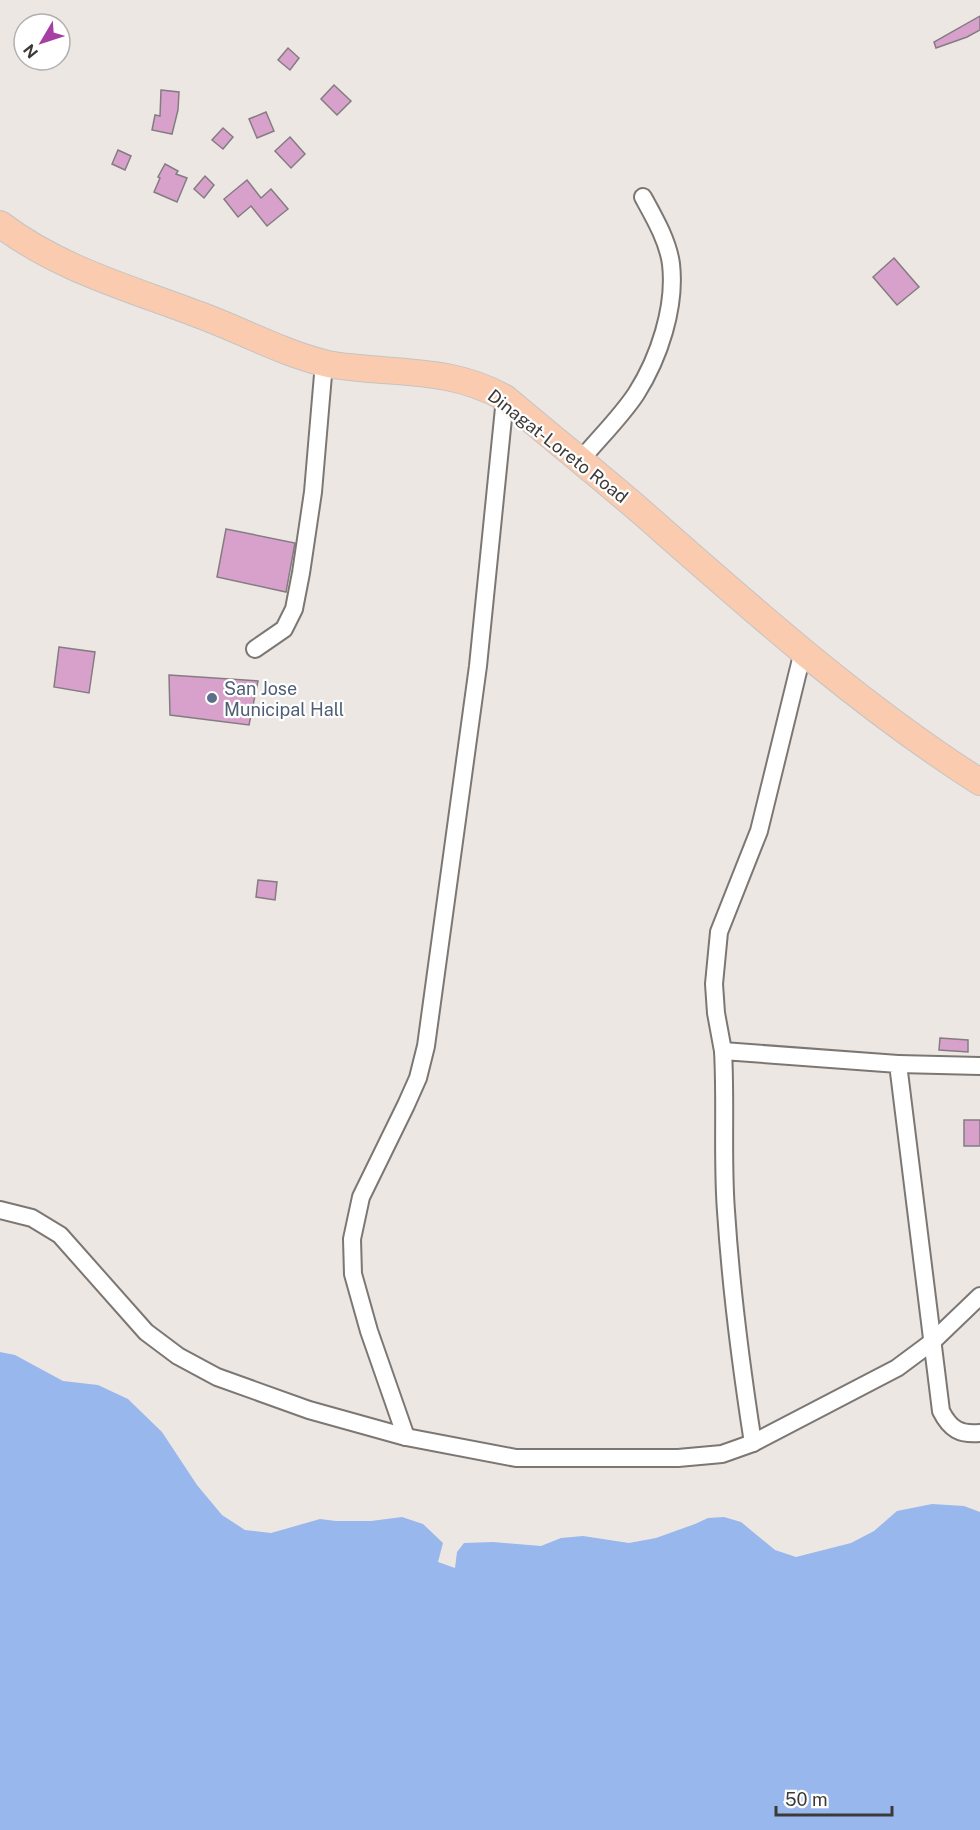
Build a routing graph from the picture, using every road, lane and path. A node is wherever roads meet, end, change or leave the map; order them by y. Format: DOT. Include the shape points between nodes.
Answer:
graph roads {
  1 [pos="643,197"];
  2 [pos="0,224"];
  3 [pos="324,363"];
  4 [pos="505,398"];
  5 [pos="580,461"];
  6 [pos="255,649"];
  7 [pos="803,651"];
  8 [pos="980,782"];
  9 [pos="723,1051"];
  10 [pos="898,1064"];
  11 [pos="980,1065"];
  12 [pos="0,1210"];
  13 [pos="980,1296"];
  14 [pos="932,1342"];
  15 [pos="980,1433"];
  16 [pos="406,1437"];
  17 [pos="753,1443"];
  1 -- 5 [label="street" via="671,262 672,291 663,330 649,371 635,396"];
  2 -- 3 [label="main road, Dinagat-Loreto Road" via="50,257 92,276"];
  3 -- 4 [label="main road, Dinagat-Loreto Road" via="446,376 470,381"];
  3 -- 6 [label="street" via="313,492 294,609 284,629"];
  4 -- 5 [label="main road, Dinagat-Loreto Road"];
  4 -- 16 [label="street" via="477,666 426,1046 418,1078 361,1197 352,1239 353,1274"];
  5 -- 7 [label="main road, Dinagat-Loreto Road"];
  7 -- 8 [label="main road, Dinagat-Loreto Road"];
  7 -- 9 [label="street" via="759,831 719,932 714,984"];
  9 -- 10 [label="street"];
  9 -- 17 [label="street" via="726,1210 737,1340"];
  10 -- 11 [label="street"];
  10 -- 14 [label="street"];
  12 -- 16 [label="street" via="32,1218 60,1235 146,1332 178,1356 217,1377 309,1410"];
  13 -- 14 [label="street"];
  14 -- 15 [label="street" via="941,1411 947,1423 967,1434"];
  14 -- 17 [label="street" via="897,1368"];
  16 -- 17 [label="street" via="516,1458 678,1458 722,1454"];
}
